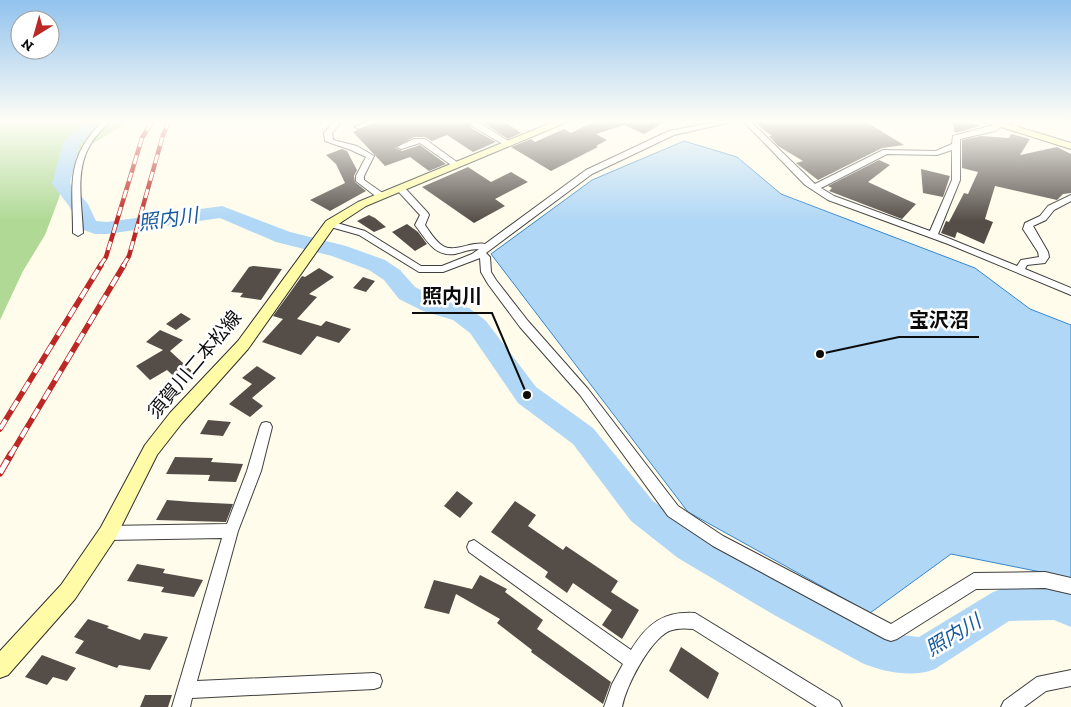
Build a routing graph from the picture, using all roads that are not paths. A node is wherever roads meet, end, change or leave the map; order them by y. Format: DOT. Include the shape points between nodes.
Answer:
graph roads {
  1 [pos="80,155"];
  2 [pos="368,155"];
  3 [pos="442,155"];
  4 [pos="482,155"];
  5 [pos="625,155"];
  6 [pos="780,155"];
  7 [pos="880,155"];
  8 [pos="955,155"];
  9 [pos="457,165"];
  10 [pos="400,188"];
  11 [pos="814,188"];
  12 [pos="380,196"];
  13 [pos="1071,198"];
  14 [pos="326,228"];
  15 [pos="78,233"];
  16 [pos="933,236"];
  17 [pos="483,250"];
  18 [pos="1019,270"];
  19 [pos="1071,292"];
  20 [pos="266,427"];
  21 [pos="231,531"];
  22 [pos="108,533"];
  23 [pos="474,547"];
  24 [pos="1071,586"];
  25 [pos="633,662"];
  26 [pos="0,667"];
  27 [pos="1071,678"];
  28 [pos="374,681"];
  29 [pos="186,690"];
  30 [pos="1019,704"];
  31 [pos="181,707"];
  32 [pos="613,707"];
  33 [pos="832,707"];
  1 -- 15 [label="street" via="77,162"];
  2 -- 12 [label="street" via="360,181"];
  3 -- 9 [label="street"];
  4 -- 9 [label="main road, 須賀川二本松線"];
  5 -- 17 [label="street" via="589,172"];
  6 -- 11 [label="street"];
  7 -- 11 [label="street"];
  8 -- 16 [label="street" via="956,180"];
  9 -- 10 [label="main road, 須賀川二本松線"];
  10 -- 12 [label="main road, 須賀川二本松線"];
  10 -- 17 [label="street" via="425,215 420,225 434,245 452,252 472,247"];
  11 -- 16 [label="street" via="840,202"];
  12 -- 14 [label="main road, 須賀川二本松線" via="352,208"];
  13 -- 18 [label="street" via="1053,206 1043,218 1028,225 1044,257 1024,262"];
  14 -- 17 [label="street" via="355,230 419,269 443,269"];
  14 -- 22 [label="main road, 須賀川二本松線" via="243,344 151,450"];
  16 -- 18 [label="street"];
  17 -- 24 [label="street" via="486,272 492,282 584,392 672,511 718,541 891,633 974,581 1045,580"];
  18 -- 19 [label="street"];
  20 -- 21 [label="street" via="254,471"];
  21 -- 22 [label="street"];
  21 -- 29 [label="street"];
  22 -- 26 [label="main road, 須賀川二本松線" via="68,592"];
  23 -- 25 [label="street"];
  25 -- 32 [label="street" via="616,691"];
  25 -- 33 [label="street" via="648,636 663,626 679,620 695,621"];
  27 -- 30 [label="street" via="1043,683"];
  28 -- 29 [label="street"];
  29 -- 31 [label="street"];
}
